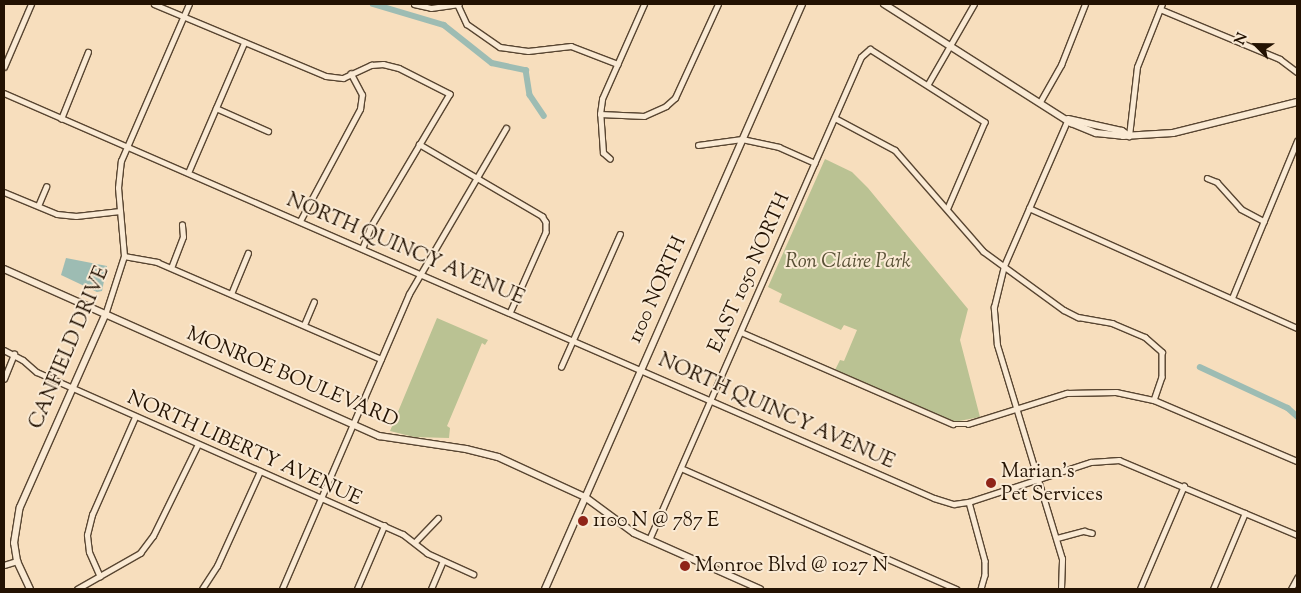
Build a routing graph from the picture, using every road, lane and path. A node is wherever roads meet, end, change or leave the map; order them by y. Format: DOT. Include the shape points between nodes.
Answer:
graph roads {
  1 [pos="31,4"];
  2 [pos="154,4"];
  3 [pos="189,4"];
  4 [pos="414,4"];
  5 [pos="459,4"];
  6 [pos="644,4"];
  7 [pos="718,4"];
  8 [pos="802,4"];
  9 [pos="884,4"];
  10 [pos="974,4"];
  11 [pos="1085,4"];
  12 [pos="1161,6"];
  13 [pos="183,16"];
  14 [pos="244,43"];
  15 [pos="951,46"];
  16 [pos="88,52"];
  17 [pos="618,64"];
  18 [pos="4,67"];
  19 [pos="1297,72"];
  20 [pos="351,74"];
  21 [pos="928,84"];
  22 [pos="4,93"];
  23 [pos="1040,102"];
  24 [pos="1297,102"];
  25 [pos="216,108"];
  26 [pos="600,114"];
  27 [pos="61,118"];
  28 [pos="835,118"];
  29 [pos="1068,119"];
  30 [pos="506,128"];
  31 [pos="268,130"];
  32 [pos="1130,136"];
  33 [pos="742,139"];
  34 [pos="1297,140"];
  35 [pos="419,144"];
  36 [pos="698,145"];
  37 [pos="127,148"];
  38 [pos="610,159"];
  39 [pos="815,163"];
  40 [pos="188,173"];
  41 [pos="476,177"];
  42 [pos="1207,178"];
  43 [pos="46,187"];
  44 [pos="4,192"];
  45 [pos="38,206"];
  46 [pos="948,208"];
  47 [pos="1029,208"];
  48 [pos="120,211"];
  49 [pos="300,221"];
  50 [pos="1264,222"];
  51 [pos="182,225"];
  52 [pos="620,234"];
  53 [pos="363,248"];
  54 [pos="248,253"];
  55 [pos="124,256"];
  56 [pos="1004,266"];
  57 [pos="171,268"];
  58 [pos="4,269"];
  59 [pos="419,274"];
  60 [pos="231,294"];
  61 [pos="1232,298"];
  62 [pos="314,302"];
  63 [pos="511,311"];
  64 [pos="105,315"];
  65 [pos="304,325"];
  66 [pos="1297,328"];
  67 [pos="741,332"];
  68 [pos="574,340"];
  69 [pos="4,350"];
  70 [pos="14,354"];
  71 [pos="381,359"];
  72 [pos="561,367"];
  73 [pos="641,368"];
  74 [pos="4,379"];
  75 [pos="71,388"];
  76 [pos="711,400"];
  77 [pos="1154,400"];
  78 [pos="1015,408"];
  79 [pos="135,417"];
  80 [pos="354,426"];
  81 [pos="198,444"];
  82 [pos="1297,461"];
  83 [pos="681,468"];
  84 [pos="260,471"];
  85 [pos="1037,480"];
  86 [pos="1184,486"];
  87 [pos="584,497"];
  88 [pos="322,499"];
  89 [pos="969,502"];
  90 [pos="1245,513"];
  91 [pos="438,518"];
  92 [pos="384,526"];
  93 [pos="1092,533"];
  94 [pos="1297,535"];
  95 [pos="1057,538"];
  96 [pos="649,540"];
  97 [pos="415,542"];
  98 [pos="17,561"];
  99 [pos="443,561"];
  100 [pos="4,564"];
  101 [pos="473,574"];
  102 [pos="100,577"];
  103 [pos="1297,578"];
  104 [pos="30,589"];
  105 [pos="77,589"];
  106 [pos="202,589"];
  107 [pos="282,589"];
  108 [pos="357,589"];
  109 [pos="431,589"];
  110 [pos="545,589"];
  111 [pos="760,589"];
  112 [pos="957,589"];
  113 [pos="981,589"];
  114 [pos="1061,589"];
  115 [pos="1140,589"];
  116 [pos="1213,589"];
  117 [pos="1291,589"];
  1 -- 18 [label="street"];
  2 -- 13 [label="street"];
  3 -- 13 [label="street, CANFIELD DRIVE"];
  4 -- 5 [label="street" via="431,8"];
  5 -- 17 [label="street" via="467,24 500,47 528,51 571,46"];
  6 -- 17 [label="street"];
  7 -- 26 [label="street" via="680,88 670,102 644,116"];
  8 -- 33 [label="street, 1100 NORTH"];
  9 -- 15 [label="street"];
  10 -- 15 [label="street"];
  11 -- 23 [label="street" via="1061,65"];
  12 -- 19 [label="street" via="1280,59"];
  12 -- 32 [label="street" via="1138,67"];
  13 -- 14 [label="street"];
  13 -- 37 [label="street, CANFIELD DRIVE"];
  14 -- 20 [label="street" via="326,76 343,78"];
  14 -- 25 [label="street"];
  15 -- 21 [label="street"];
  15 -- 23 [label="street"];
  16 -- 27 [label="street"];
  17 -- 26 [label="street" via="602,99"];
  20 -- 35 [label="street" via="371,65 383,64 399,68 450,94"];
  20 -- 49 [label="street" via="362,95 360,110"];
  21 -- 28 [label="street, EAST 1050 NORTH" via="870,49 861,57"];
  21 -- 46 [label="street" via="985,122"];
  22 -- 27 [label="street, NORTH QUINCY AVENUE"];
  23 -- 29 [label="street"];
  24 -- 32 [label="street" via="1173,133"];
  25 -- 31 [label="street"];
  25 -- 40 [label="street"];
  26 -- 38 [label="street" via="603,153"];
  27 -- 37 [label="street, NORTH QUINCY AVENUE"];
  28 -- 39 [label="street, EAST 1050 NORTH"];
  28 -- 46 [label="street" via="895,150"];
  29 -- 32 [label="street" via="1122,131"];
  29 -- 47 [label="street"];
  30 -- 41 [label="street"];
  33 -- 36 [label="street"];
  33 -- 39 [label="street" via="779,147"];
  33 -- 73 [label="street, 1100 NORTH"];
  34 -- 50 [label="street"];
  35 -- 41 [label="street"];
  35 -- 53 [label="street"];
  37 -- 40 [label="street, NORTH QUINCY AVENUE"];
  37 -- 48 [label="street, CANFIELD DRIVE" via="118,177"];
  39 -- 67 [label="street, EAST 1050 NORTH"];
  40 -- 49 [label="street, NORTH QUINCY AVENUE"];
  41 -- 59 [label="street"];
  41 -- 63 [label="street" via="542,216 546,222 546,232"];
  42 -- 50 [label="street" via="1217,182 1241,209"];
  43 -- 45 [label="street"];
  44 -- 45 [label="street"];
  45 -- 48 [label="street" via="57,214 76,216"];
  46 -- 56 [label="street" via="983,251"];
  47 -- 56 [label="street"];
  47 -- 61 [label="street"];
  48 -- 55 [label="street, CANFIELD DRIVE"];
  49 -- 53 [label="street, NORTH QUINCY AVENUE"];
  50 -- 61 [label="street"];
  51 -- 57 [label="street" via="183,237"];
  52 -- 68 [label="street"];
  53 -- 59 [label="street, NORTH QUINCY AVENUE"];
  54 -- 60 [label="street"];
  55 -- 57 [label="street"];
  55 -- 64 [label="street, CANFIELD DRIVE"];
  56 -- 77 [label="street" via="1064,310 1078,317 1112,323 1145,337 1164,355 1162,376"];
  56 -- 78 [label="street" via="994,307 997,345"];
  57 -- 60 [label="street"];
  58 -- 64 [label="street, MONROE BOULEVARD"];
  59 -- 63 [label="street, NORTH QUINCY AVENUE"];
  59 -- 71 [label="street"];
  60 -- 65 [label="street"];
  61 -- 66 [label="street"];
  62 -- 65 [label="street"];
  63 -- 68 [label="street, NORTH QUINCY AVENUE"];
  64 -- 75 [label="street, CANFIELD DRIVE"];
  64 -- 80 [label="street, MONROE BOULEVARD"];
  65 -- 71 [label="street"];
  67 -- 76 [label="street, EAST 1050 NORTH"];
  67 -- 78 [label="street" via="941,421 968,424"];
  68 -- 72 [label="street"];
  68 -- 73 [label="street, NORTH QUINCY AVENUE"];
  69 -- 70 [label="street, NORTH LIBERTY AVENUE"];
  70 -- 74 [label="street"];
  70 -- 75 [label="street, NORTH LIBERTY AVENUE" via="37,372"];
  71 -- 80 [label="street"];
  73 -- 76 [label="street, NORTH QUINCY AVENUE"];
  73 -- 87 [label="street, 1100 NORTH"];
  75 -- 79 [label="street, NORTH LIBERTY AVENUE"];
  75 -- 98 [label="street, CANFIELD DRIVE" via="20,507 14,543"];
  76 -- 83 [label="street, EAST 1050 NORTH"];
  76 -- 89 [label="street, NORTH QUINCY AVENUE" via="934,498 954,504"];
  77 -- 78 [label="street" via="1116,392 1083,390"];
  77 -- 82 [label="street"];
  78 -- 85 [label="street"];
  79 -- 81 [label="street, NORTH LIBERTY AVENUE"];
  79 -- 102 [label="street" via="92,515 87,535 89,552"];
  80 -- 87 [label="street, MONROE BOULEVARD" via="397,441 466,449 498,458"];
  80 -- 88 [label="street"];
  81 -- 84 [label="street, NORTH LIBERTY AVENUE"];
  81 -- 102 [label="street" via="154,536 140,553"];
  83 -- 96 [label="street, EAST 1050 NORTH"];
  83 -- 112 [label="street"];
  84 -- 88 [label="street, NORTH LIBERTY AVENUE"];
  84 -- 106 [label="street" via="217,566"];
  85 -- 86 [label="street, NORTH QUINCY AVENUE" via="1106,460 1131,464"];
  85 -- 89 [label="street, NORTH QUINCY AVENUE"];
  85 -- 95 [label="street"];
  86 -- 90 [label="street, NORTH QUINCY AVENUE"];
  86 -- 115 [label="street"];
  87 -- 96 [label="street, MONROE BOULEVARD"];
  87 -- 110 [label="street, 1100 NORTH"];
  88 -- 92 [label="street, NORTH LIBERTY AVENUE"];
  88 -- 107 [label="street"];
  89 -- 113 [label="street" via="985,561 986,575"];
  90 -- 94 [label="street, NORTH QUINCY AVENUE"];
  90 -- 116 [label="street"];
  91 -- 97 [label="street"];
  92 -- 97 [label="street, NORTH LIBERTY AVENUE"];
  92 -- 108 [label="street"];
  93 -- 95 [label="street" via="1084,531"];
  95 -- 114 [label="street" via="1064,577"];
  96 -- 111 [label="street, MONROE BOULEVARD"];
  97 -- 99 [label="street, NORTH LIBERTY AVENUE"];
  98 -- 100 [label="street"];
  98 -- 104 [label="street, CANFIELD DRIVE"];
  99 -- 101 [label="street, NORTH LIBERTY AVENUE"];
  99 -- 109 [label="street"];
  102 -- 105 [label="street"];
  103 -- 117 [label="street"];
}
